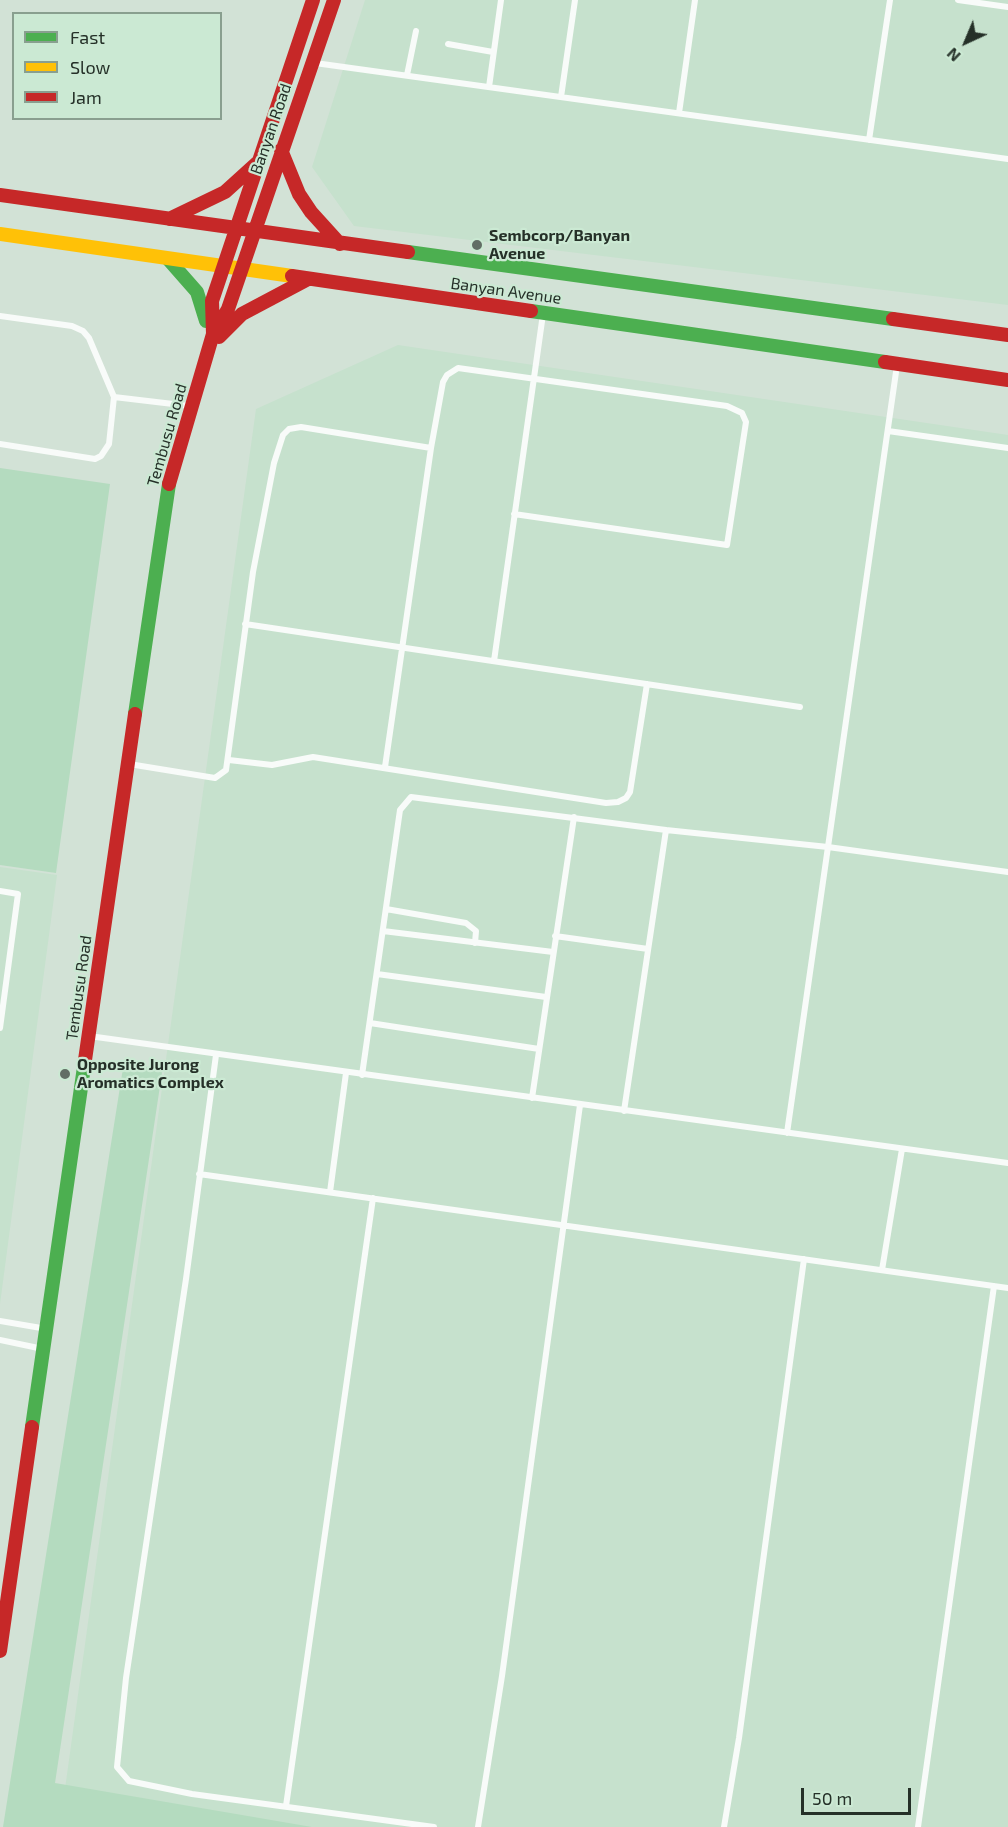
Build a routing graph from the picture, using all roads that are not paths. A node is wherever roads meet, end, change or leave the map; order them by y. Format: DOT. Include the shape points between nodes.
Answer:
graph roads {
  1 [pos="313,0"];
  2 [pos="334,0"];
  3 [pos="501,0"];
  4 [pos="574,0"];
  5 [pos="695,0"];
  6 [pos="890,0"];
  7 [pos="958,0"];
  8 [pos="1008,7"];
  9 [pos="416,31"];
  10 [pos="448,44"];
  11 [pos="493,52"];
  12 [pos="311,62"];
  13 [pos="407,75"];
  14 [pos="489,87"];
  15 [pos="561,97"];
  16 [pos="679,113"];
  17 [pos="869,140"];
  18 [pos="281,150"];
  19 [pos="260,159"];
  20 [pos="1008,159"];
  21 [pos="0,195"];
  22 [pos="168,220"];
  23 [pos="237,230"];
  24 [pos="254,232"];
  25 [pos="0,234"];
  26 [pos="340,244"];
  27 [pos="168,259"];
  28 [pos="224,267"];
  29 [pos="241,270"];
  30 [pos="308,279"];
  31 [pos="543,313"];
  32 [pos="0,315"];
  33 [pos="1008,335"];
  34 [pos="212,340"];
  35 [pos="897,364"];
  36 [pos="534,378"];
  37 [pos="1008,380"];
  38 [pos="114,397"];
  39 [pos="192,406"];
  40 [pos="888,431"];
  41 [pos="0,444"];
  42 [pos="430,448"];
  43 [pos="1008,448"];
  44 [pos="514,514"];
  45 [pos="246,624"];
  46 [pos="402,647"];
  47 [pos="494,661"];
  48 [pos="647,684"];
  49 [pos="800,707"];
  50 [pos="229,760"];
  51 [pos="128,764"];
  52 [pos="385,767"];
  53 [pos="574,817"];
  54 [pos="666,830"];
  55 [pos="828,847"];
  56 [pos="1008,872"];
  57 [pos="0,891"];
  58 [pos="386,909"];
  59 [pos="383,931"];
  60 [pos="555,936"];
  61 [pos="476,943"];
  62 [pos="648,949"];
  63 [pos="553,952"];
  64 [pos="377,974"];
  65 [pos="546,997"];
  66 [pos="370,1023"];
  67 [pos="0,1028"];
  68 [pos="89,1036"];
  69 [pos="539,1049"];
  70 [pos="216,1055"];
  71 [pos="346,1073"];
  72 [pos="362,1075"];
  73 [pos="532,1098"];
  74 [pos="580,1105"];
  75 [pos="624,1111"];
  76 [pos="787,1133"];
  77 [pos="902,1149"];
  78 [pos="1008,1163"];
  79 [pos="199,1174"];
  80 [pos="330,1192"];
  81 [pos="373,1198"];
  82 [pos="561,1225"];
  83 [pos="804,1259"];
  84 [pos="882,1270"];
  85 [pos="994,1286"];
  86 [pos="1008,1288"];
  87 [pos="0,1321"];
  88 [pos="47,1329"];
  89 [pos="0,1340"];
  90 [pos="44,1349"];
  91 [pos="1,1642"];
  92 [pos="286,1806"];
  93 [pos="434,1827"];
  94 [pos="478,1827"];
  95 [pos="724,1827"];
  96 [pos="918,1827"];
  1 -- 19 [label="street, Banyan Road"];
  2 -- 12 [label="street, Banyan Road"];
  3 -- 11 [label="lane"];
  4 -- 15 [label="lane"];
  5 -- 16 [label="lane"];
  6 -- 17 [label="lane"];
  7 -- 8 [label="lane"];
  9 -- 13 [label="lane"];
  10 -- 11 [label="lane"];
  11 -- 14 [label="lane"];
  12 -- 13 [label="lane"];
  12 -- 18 [label="street, Banyan Road"];
  13 -- 14 [label="lane"];
  14 -- 15 [label="lane"];
  15 -- 16 [label="lane"];
  16 -- 17 [label="lane"];
  17 -- 20 [label="lane"];
  18 -- 24 [label="street, Banyan Road"];
  18 -- 26 [label="street" via="299,194"];
  19 -- 22 [label="street" via="225,192"];
  19 -- 23 [label="street, Banyan Road"];
  21 -- 22 [label="street, Banyan Avenue"];
  22 -- 23 [label="street, Banyan Avenue"];
  23 -- 24 [label="street, Banyan Avenue"];
  23 -- 28 [label="street, Banyan Road"];
  24 -- 26 [label="street, Banyan Avenue"];
  24 -- 29 [label="street, Banyan Road"];
  25 -- 27 [label="street, Banyan Avenue"];
  26 -- 33 [label="street, Banyan Avenue"];
  27 -- 28 [label="street, Banyan Avenue"];
  27 -- 34 [label="street" via="197,292"];
  28 -- 29 [label="street, Banyan Avenue"];
  28 -- 34 [label="street, Tembusu Road" via="212,302"];
  29 -- 30 [label="street, Banyan Avenue"];
  29 -- 34 [label="street, Tembusu Road"];
  30 -- 31 [label="street, Banyan Avenue"];
  30 -- 34 [label="street" via="242,314"];
  31 -- 35 [label="street, Banyan Avenue"];
  31 -- 36 [label="lane"];
  32 -- 38 [label="lane" via="83,331"];
  34 -- 39 [label="street, Tembusu Road"];
  35 -- 37 [label="street, Banyan Avenue"];
  35 -- 40 [label="lane"];
  36 -- 42 [label="lane" via="452,370 442,382"];
  36 -- 44 [label="lane"];
  36 -- 44 [label="lane" via="727,406 741,413 746,431 727,545"];
  38 -- 39 [label="lane"];
  38 -- 41 [label="lane" via="109,444 95,459"];
  39 -- 51 [label="street, Tembusu Road" via="169,482"];
  40 -- 43 [label="lane"];
  40 -- 55 [label="lane"];
  42 -- 45 [label="lane" via="300,427 289,429 283,435 274,463"];
  42 -- 46 [label="lane"];
  44 -- 47 [label="lane"];
  45 -- 46 [label="lane"];
  45 -- 50 [label="lane"];
  46 -- 47 [label="lane"];
  46 -- 52 [label="lane"];
  47 -- 48 [label="lane"];
  48 -- 49 [label="lane"];
  48 -- 52 [label="lane" via="630,792 618,802"];
  50 -- 51 [label="lane" via="226,770 215,778"];
  50 -- 52 [label="lane" via="272,765 313,757"];
  51 -- 68 [label="street, Tembusu Road"];
  53 -- 54 [label="lane"];
  53 -- 58 [label="lane" via="411,797 400,810"];
  53 -- 60 [label="lane"];
  54 -- 55 [label="lane"];
  54 -- 62 [label="lane"];
  55 -- 56 [label="lane"];
  55 -- 76 [label="lane"];
  57 -- 67 [label="lane" via="18,894"];
  58 -- 59 [label="lane"];
  58 -- 61 [label="lane" via="466,923 476,931"];
  59 -- 61 [label="lane"];
  59 -- 64 [label="lane"];
  60 -- 62 [label="lane"];
  60 -- 63 [label="lane"];
  61 -- 63 [label="lane"];
  62 -- 75 [label="lane"];
  63 -- 65 [label="lane"];
  64 -- 65 [label="lane"];
  64 -- 66 [label="lane"];
  65 -- 69 [label="lane"];
  66 -- 69 [label="lane"];
  66 -- 72 [label="lane"];
  68 -- 70 [label="lane"];
  68 -- 88 [label="street, Tembusu Road"];
  69 -- 73 [label="lane"];
  70 -- 71 [label="lane"];
  70 -- 79 [label="lane"];
  71 -- 72 [label="lane"];
  71 -- 80 [label="lane"];
  72 -- 73 [label="lane"];
  73 -- 74 [label="lane"];
  74 -- 75 [label="lane"];
  74 -- 82 [label="lane"];
  75 -- 76 [label="lane"];
  76 -- 77 [label="lane"];
  77 -- 78 [label="lane"];
  77 -- 84 [label="lane"];
  79 -- 80 [label="lane"];
  79 -- 92 [label="lane" via="116,1759 129,1781"];
  80 -- 81 [label="lane"];
  81 -- 82 [label="lane"];
  81 -- 92 [label="lane"];
  82 -- 83 [label="lane"];
  82 -- 94 [label="lane" via="502,1676"];
  83 -- 84 [label="lane"];
  83 -- 95 [label="lane"];
  84 -- 85 [label="lane"];
  85 -- 86 [label="lane"];
  85 -- 96 [label="lane"];
  87 -- 88 [label="lane"];
  88 -- 90 [label="street, Tembusu Road"];
  89 -- 90 [label="lane"];
  90 -- 91 [label="street, Tembusu Road"];
  92 -- 93 [label="lane"];
}
